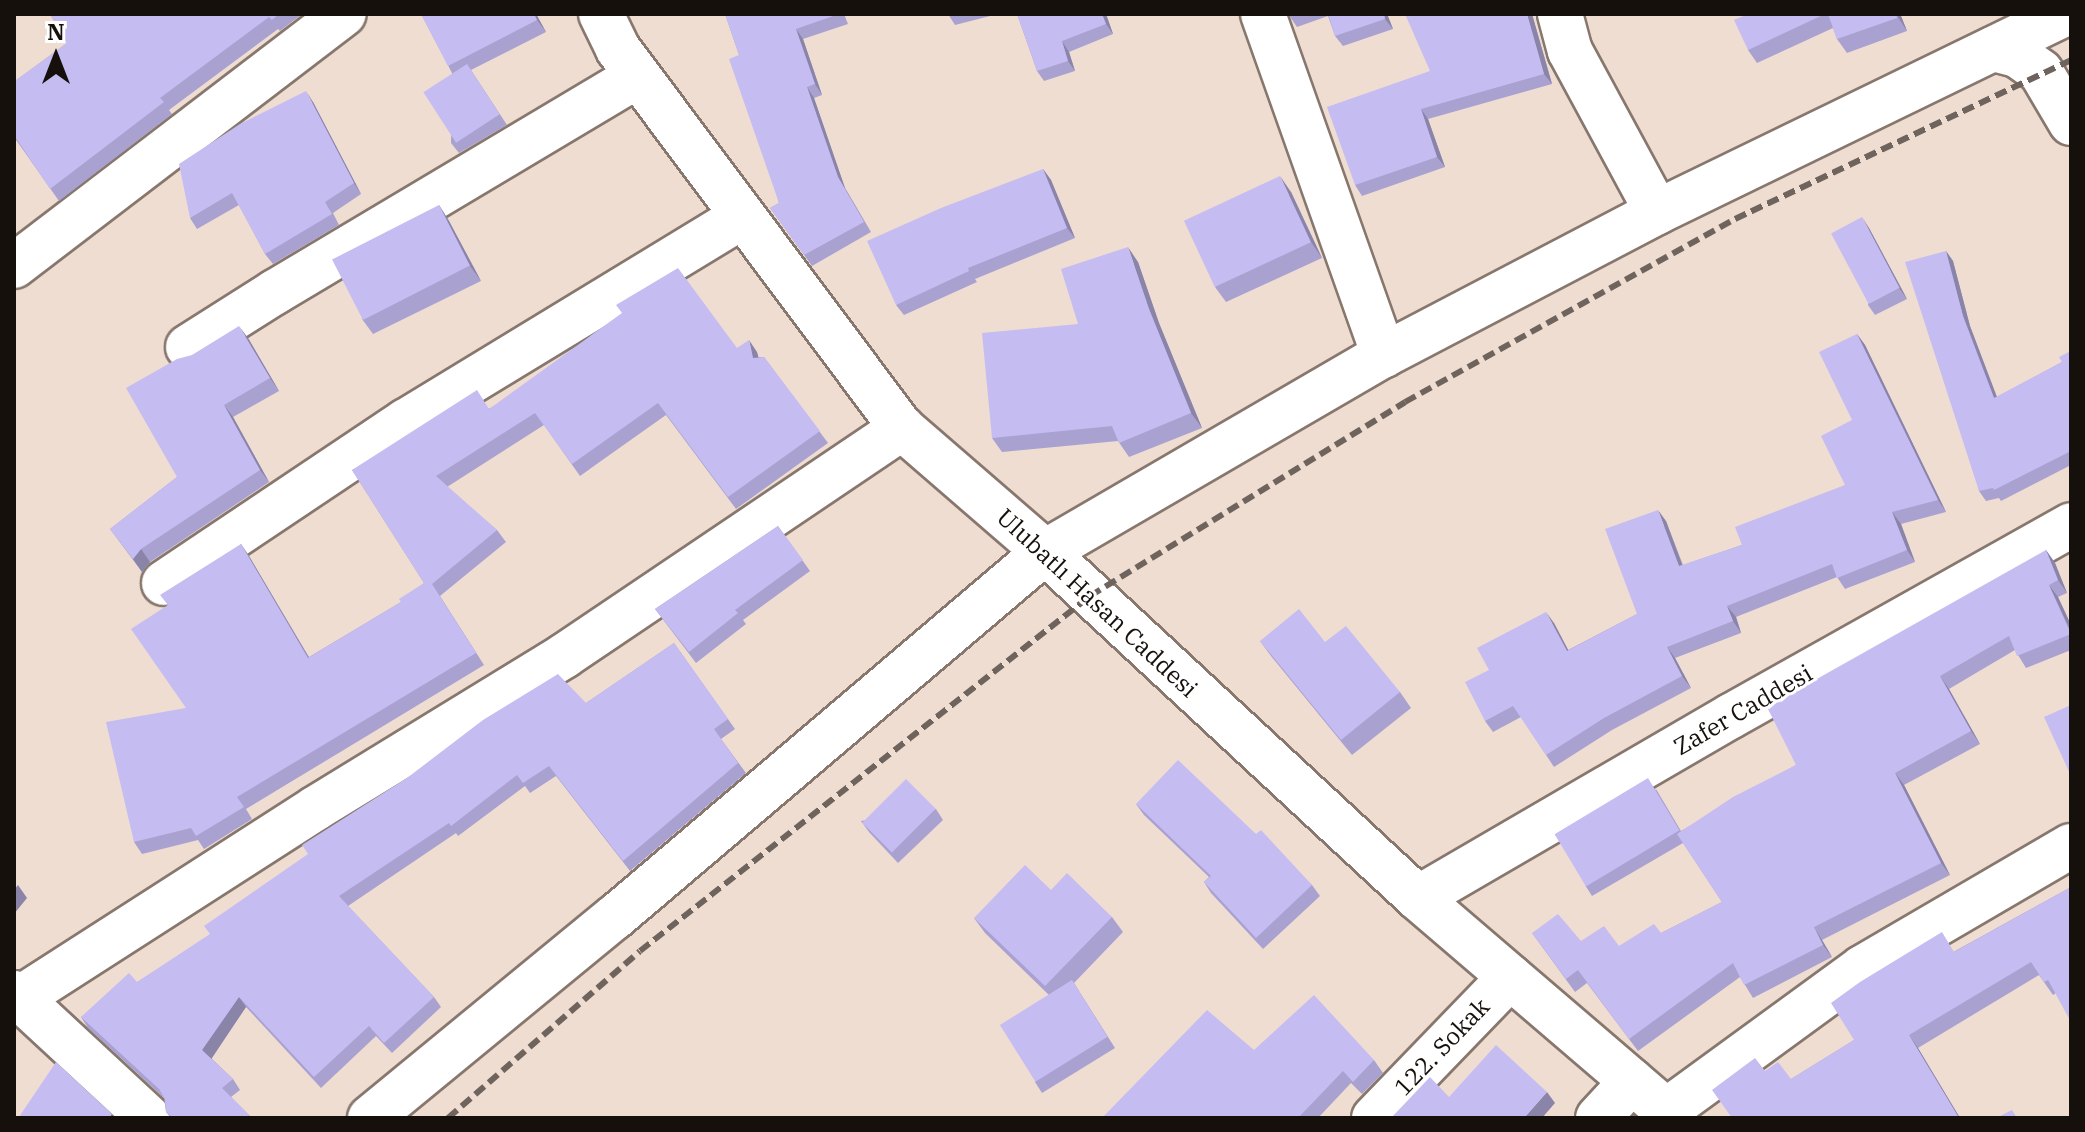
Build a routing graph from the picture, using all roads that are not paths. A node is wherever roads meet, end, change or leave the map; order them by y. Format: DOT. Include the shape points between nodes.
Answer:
graph roads {
  1 [pos="344,14"];
  2 [pos="601,14"];
  3 [pos="1263,14"];
  4 [pos="1560,14"];
  5 [pos="2064,14"];
  6 [pos="1993,49"];
  7 [pos="638,76"];
  8 [pos="2071,123"];
  9 [pos="1657,212"];
  10 [pos="742,217"];
  11 [pos="14,266"];
  12 [pos="188,347"];
  13 [pos="1384,355"];
  14 [pos="902,428"];
  15 [pos="2071,525"];
  16 [pos="1045,552"];
  17 [pos="164,583"];
  18 [pos="2071,846"];
  19 [pos="1418,898"];
  20 [pos="1510,977"];
  21 [pos="16,997"];
  22 [pos="1632,1081"];
  23 [pos="1670,1114"];
  24 [pos="149,1118"];
  25 [pos="370,1118"];
  26 [pos="1374,1118"];
  27 [pos="1598,1118"];
  1 -- 11 [label="street"];
  2 -- 7 [label="street, Ulubatlı Hasan Caddesi"];
  3 -- 13 [label="street"];
  4 -- 9 [label="street" via="1570,51"];
  5 -- 6 [label="street"];
  6 -- 8 [label="street" via="2017,55 2041,72"];
  6 -- 9 [label="street"];
  7 -- 10 [label="street, Ulubatlı Hasan Caddesi"];
  7 -- 12 [label="street"];
  9 -- 13 [label="street"];
  10 -- 14 [label="street, Ulubatlı Hasan Caddesi"];
  10 -- 17 [label="street" via="406,421"];
  13 -- 16 [label="street"];
  14 -- 16 [label="street, Ulubatlı Hasan Caddesi"];
  14 -- 21 [label="street" via="564,656"];
  15 -- 19 [label="street, Zafer Caddesi"];
  16 -- 19 [label="street, Ulubatlı Hasan Caddesi"];
  16 -- 25 [label="street"];
  18 -- 23 [label="street" via="1862,968"];
  19 -- 20 [label="street, Ulubatlı Hasan Caddesi"];
  20 -- 22 [label="street, Ulubatlı Hasan Caddesi"];
  20 -- 26 [label="street, 122. Sokak"];
  21 -- 24 [label="street"];
  22 -- 23 [label="street, Ulubatlı Hasan Caddesi"];
  22 -- 27 [label="street"];
}
